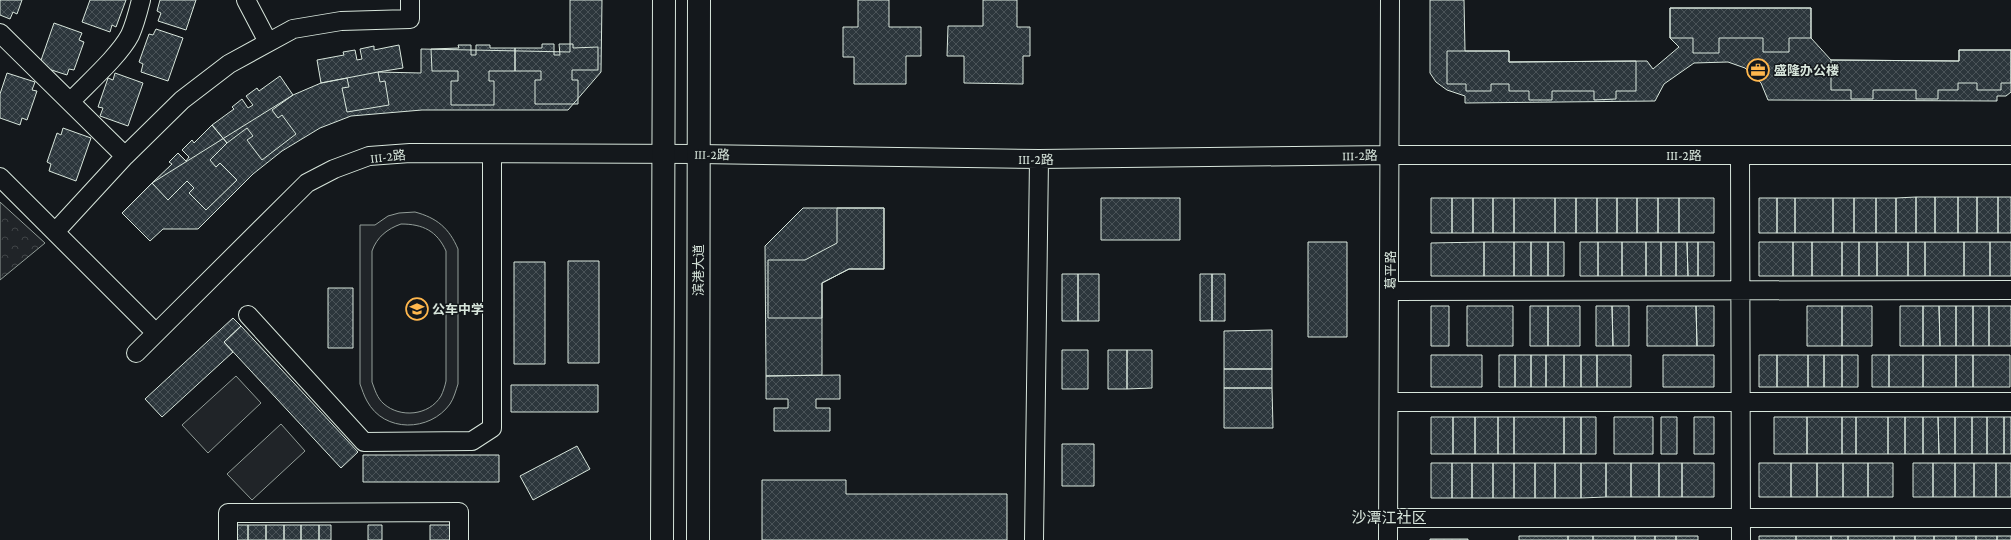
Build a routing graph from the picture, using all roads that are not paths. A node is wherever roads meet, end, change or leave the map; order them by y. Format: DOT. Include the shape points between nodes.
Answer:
graph roads {
  1 [pos="141,0"];
  2 [pos="246,0"];
  3 [pos="410,0"];
  4 [pos="664,0"];
  5 [pos="699,0"];
  6 [pos="1390,0"];
  7 [pos="0,33"];
  8 [pos="268,42"];
  9 [pos="70,102"];
  10 [pos="492,154"];
  11 [pos="663,154"];
  12 [pos="699,154"];
  13 [pos="1391,155"];
  14 [pos="1740,155"];
  15 [pos="2011,155"];
  16 [pos="124,156"];
  17 [pos="1039,159"];
  18 [pos="0,177"];
  19 [pos="55,232"];
  20 [pos="1390,290"];
  21 [pos="1740,290"];
  22 [pos="2011,290"];
  23 [pos="248,315"];
  24 [pos="156,333"];
  25 [pos="136,353"];
  26 [pos="1389,402"];
  27 [pos="1740,402"];
  28 [pos="2011,402"];
  29 [pos="1388,518"];
  30 [pos="1741,518"];
  31 [pos="2011,518"];
  32 [pos="228,540"];
  33 [pos="459,540"];
  34 [pos="662,540"];
  35 [pos="698,540"];
  36 [pos="1034,540"];
  37 [pos="1388,540"];
  38 [pos="1741,540"];
  1 -- 9 [label="street" via="129,37"];
  2 -- 8 [label="street"];
  3 -- 8 [label="street" via="410,19 341,21 293,29"];
  4 -- 11 [label="main road"];
  5 -- 12 [label="main road, 滨港大道"];
  6 -- 13 [label="street, 葛平路"];
  7 -- 9 [label="street"];
  8 -- 16 [label="street" via="229,64 182,100"];
  9 -- 16 [label="street"];
  10 -- 11 [label="street, III-2路"];
  10 -- 23 [label="street" via="492,428 472,441 364,442"];
  10 -- 24 [label="street, III-2路" via="410,153 369,156 334,169 307,183"];
  11 -- 12 [label="street, III-2路"];
  11 -- 34 [label="main road"];
  12 -- 17 [label="street, III-2路"];
  12 -- 35 [label="main road, 滨港大道"];
  13 -- 14 [label="street, III-2路"];
  13 -- 17 [label="street, III-2路"];
  13 -- 20 [label="street, 葛平路"];
  14 -- 15 [label="street, III-2路"];
  14 -- 21 [label="street"];
  16 -- 19 [label="street"];
  17 -- 36 [label="street"];
  18 -- 19 [label="street"];
  19 -- 24 [label="street"];
  20 -- 21 [label="street"];
  20 -- 26 [label="street, 葛平路"];
  21 -- 22 [label="street"];
  21 -- 27 [label="street"];
  24 -- 25 [label="street, III-2路"];
  26 -- 27 [label="street"];
  26 -- 29 [label="street, 葛平路"];
  27 -- 28 [label="street"];
  27 -- 30 [label="street"];
  29 -- 30 [label="street"];
  29 -- 37 [label="street, 葛平路"];
  30 -- 31 [label="street"];
  30 -- 38 [label="street"];
  32 -- 33 [label="street" via="228,513 459,512"];
}
